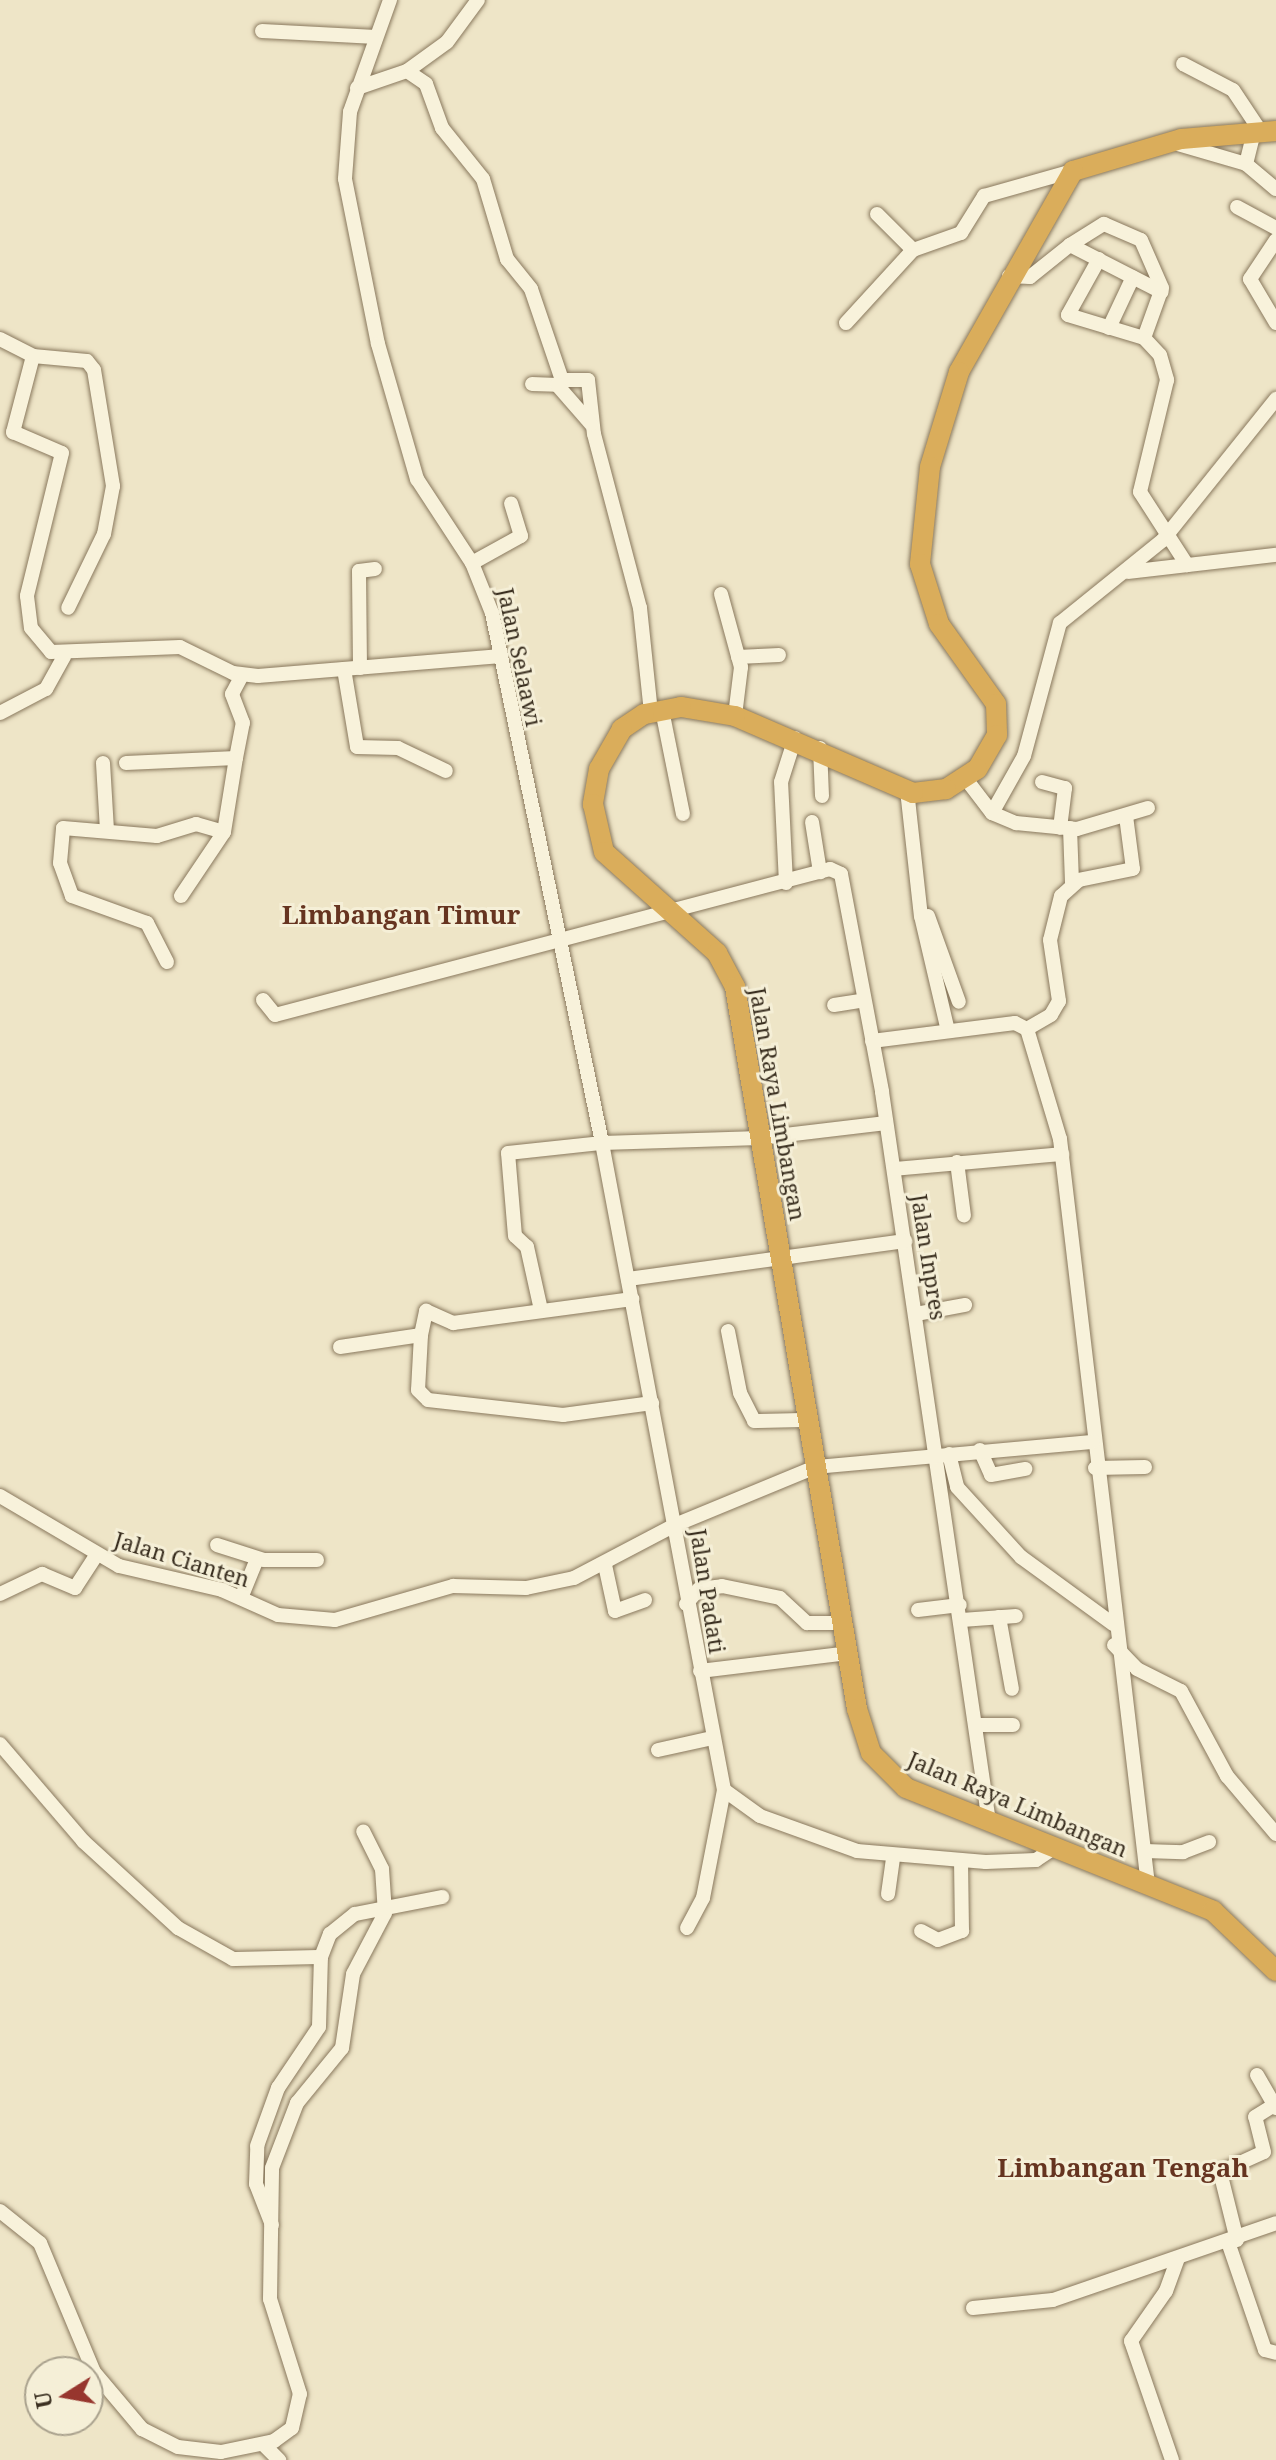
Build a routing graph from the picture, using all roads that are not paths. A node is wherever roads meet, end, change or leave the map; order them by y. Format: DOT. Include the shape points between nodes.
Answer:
graph roads {
  1 [pos="390,0"];
  2 [pos="478,0"];
  3 [pos="262,31"];
  4 [pos="376,37"];
  5 [pos="1183,64"];
  6 [pos="407,71"];
  7 [pos="357,88"];
  8 [pos="1264,132"];
  9 [pos="1171,141"];
  10 [pos="1246,164"];
  11 [pos="1073,171"];
  12 [pos="1276,189"];
  13 [pos="1237,207"];
  14 [pos="877,214"];
  15 [pos="1276,228"];
  16 [pos="1276,240"];
  17 [pos="1070,245"];
  18 [pos="913,250"];
  19 [pos="1099,259"];
  20 [pos="1009,276"];
  21 [pos="1133,277"];
  22 [pos="1162,292"];
  23 [pos="846,323"];
  24 [pos="1276,323"];
  25 [pos="1109,328"];
  26 [pos="1144,338"];
  27 [pos="0,339"];
  28 [pos="33,356"];
  29 [pos="532,384"];
  30 [pos="1276,399"];
  31 [pos="592,424"];
  32 [pos="511,503"];
  33 [pos="1171,531"];
  34 [pos="1276,555"];
  35 [pos="472,563"];
  36 [pos="1187,565"];
  37 [pos="375,569"];
  38 [pos="1128,572"];
  39 [pos="721,594"];
  40 [pos="68,608"];
  41 [pos="779,655"];
  42 [pos="64,656"];
  43 [pos="501,656"];
  44 [pos="738,657"];
  45 [pos="360,668"];
  46 [pos="344,669"];
  47 [pos="242,675"];
  48 [pos="656,711"];
  49 [pos="0,713"];
  50 [pos="735,716"];
  51 [pos="795,738"];
  52 [pos="820,748"];
  53 [pos="236,758"];
  54 [pos="103,763"];
  55 [pos="126,763"];
  56 [pos="446,771"];
  57 [pos="966,779"];
  58 [pos="1042,782"];
  59 [pos="907,790"];
  60 [pos="822,796"];
  61 [pos="1148,808"];
  62 [pos="992,813"];
  63 [pos="683,814"];
  64 [pos="1126,816"];
  65 [pos="812,822"];
  66 [pos="1065,828"];
  67 [pos="107,830"];
  68 [pos="224,832"];
  69 [pos="820,872"];
  70 [pos="786,883"];
  71 [pos="1072,883"];
  72 [pos="181,896"];
  73 [pos="921,904"];
  74 [pos="673,916"];
  75 [pos="557,944"];
  76 [pos="167,962"];
  77 [pos="263,1000"];
  78 [pos="864,1000"];
  79 [pos="959,1002"];
  80 [pos="834,1005"];
  81 [pos="1027,1029"];
  82 [pos="948,1031"];
  83 [pos="872,1041"];
  84 [pos="886,1123"];
  85 [pos="760,1138"];
  86 [pos="602,1143"];
  87 [pos="1062,1154"];
  88 [pos="957,1162"];
  89 [pos="894,1169"];
  90 [pos="964,1216"];
  91 [pos="905,1241"];
  92 [pos="780,1261"];
  93 [pos="628,1279"];
  94 [pos="632,1299"];
  95 [pos="965,1305"];
  96 [pos="541,1310"];
  97 [pos="916,1314"];
  98 [pos="728,1331"];
  99 [pos="421,1335"];
  100 [pos="340,1347"];
  101 [pos="652,1403"];
  102 [pos="807,1420"];
  103 [pos="1093,1442"];
  104 [pos="980,1450"];
  105 [pos="943,1455"];
  106 [pos="816,1467"];
  107 [pos="1145,1467"];
  108 [pos="1095,1468"];
  109 [pos="1025,1469"];
  110 [pos="0,1496"];
  111 [pos="675,1525"];
  112 [pos="217,1545"];
  113 [pos="96,1556"];
  114 [pos="257,1559"];
  115 [pos="317,1560"];
  116 [pos="605,1565"];
  117 [pos="0,1594"];
  118 [pos="241,1598"];
  119 [pos="645,1600"];
  120 [pos="686,1604"];
  121 [pos="918,1610"];
  122 [pos="961,1612"];
  123 [pos="1016,1616"];
  124 [pos="999,1617"];
  125 [pos="843,1623"];
  126 [pos="1114,1635"];
  127 [pos="848,1653"];
  128 [pos="700,1671"];
  129 [pos="1012,1689"];
  130 [pos="978,1725"];
  131 [pos="1013,1725"];
  132 [pos="712,1738"];
  133 [pos="0,1744"];
  134 [pos="658,1750"];
  135 [pos="724,1790"];
  136 [pos="989,1822"];
  137 [pos="363,1831"];
  138 [pos="1276,1834"];
  139 [pos="1209,1842"];
  140 [pos="1055,1847"];
  141 [pos="1145,1851"];
  142 [pos="893,1857"];
  143 [pos="961,1862"];
  144 [pos="1148,1885"];
  145 [pos="888,1894"];
  146 [pos="442,1897"];
  147 [pos="386,1906"];
  148 [pos="687,1928"];
  149 [pos="921,1931"];
  150 [pos="321,1957"];
  151 [pos="1275,1967"];
  152 [pos="1257,2075"];
  153 [pos="1275,2107"];
  154 [pos="0,2211"];
  155 [pos="1276,2223"];
  156 [pos="275,2229"];
  157 [pos="1232,2241"];
  158 [pos="1177,2260"];
  159 [pos="973,2308"];
  160 [pos="1276,2353"];
  161 [pos="263,2444"];
  162 [pos="279,2460"];
  163 [pos="1172,2460"];
  1 -- 4 [label="street, Jalan Selaawi"];
  2 -- 6 [label="street" via="460,33"];
  3 -- 4 [label="street"];
  4 -- 7 [label="street, Jalan Selaawi"];
  5 -- 8 [label="street" via="1233,90"];
  6 -- 7 [label="street"];
  6 -- 31 [label="street" via="426,84 442,128 483,179 507,259 531,289 562,380 588,380"];
  7 -- 35 [label="street, Jalan Selaawi" via="343,165 378,344 417,479"];
  8 -- 9 [label="highway"];
  8 -- 10 [label="street"];
  9 -- 10 [label="street"];
  9 -- 11 [label="highway"];
  10 -- 12 [label="street"];
  11 -- 18 [label="street" via="998,189 984,196 961,233"];
  11 -- 20 [label="highway"];
  13 -- 15 [label="street"];
  14 -- 18 [label="street"];
  16 -- 24 [label="street" via="1250,279"];
  17 -- 19 [label="street"];
  17 -- 20 [label="street" via="1030,277"];
  17 -- 22 [label="street" via="1099,226 1123,227 1141,240"];
  18 -- 23 [label="street"];
  19 -- 21 [label="street"];
  19 -- 25 [label="street" via="1068,314"];
  20 -- 57 [label="highway" via="940,421 920,546 931,608 991,693 998,715 990,754"];
  21 -- 22 [label="street"];
  21 -- 25 [label="street"];
  22 -- 26 [label="street"];
  25 -- 26 [label="street"];
  26 -- 33 [label="street" via="1167,375 1140,492"];
  27 -- 28 [label="street"];
  28 -- 40 [label="street" via="92,365 114,468 104,534"];
  28 -- 42 [label="street" via="13,432 62,453 27,610 37,639"];
  29 -- 31 [label="street" via="557,385"];
  30 -- 33 [label="street"];
  31 -- 48 [label="street" via="640,608"];
  32 -- 35 [label="street" via="521,536"];
  33 -- 36 [label="street"];
  33 -- 38 [label="street"];
  34 -- 36 [label="street"];
  35 -- 43 [label="street, Jalan Selaawi"];
  36 -- 38 [label="street"];
  37 -- 45 [label="street" via="359,571"];
  38 -- 62 [label="street" via="1055,631 1024,756"];
  39 -- 44 [label="street"];
  41 -- 44 [label="street"];
  42 -- 47 [label="street" via="180,647"];
  42 -- 49 [label="street" via="46,689"];
  43 -- 45 [label="street"];
  43 -- 75 [label="street, Jalan Selaawi"];
  44 -- 50 [label="street" via="743,695"];
  45 -- 46 [label="street"];
  46 -- 47 [label="street"];
  46 -- 56 [label="street" via="357,747 398,748"];
  47 -- 53 [label="street" via="232,694 243,723"];
  48 -- 50 [label="highway"];
  48 -- 63 [label="street"];
  48 -- 74 [label="highway, Jalan Raya Limbangan" via="622,729 603,759 594,784 596,833 625,876"];
  50 -- 51 [label="highway"];
  51 -- 52 [label="highway"];
  51 -- 70 [label="street" via="781,782"];
  52 -- 59 [label="highway"];
  52 -- 60 [label="street"];
  53 -- 55 [label="street"];
  53 -- 68 [label="street"];
  54 -- 67 [label="street"];
  57 -- 59 [label="highway" via="933,793"];
  57 -- 62 [label="street"];
  58 -- 66 [label="street" via="1065,788"];
  59 -- 73 [label="street"];
  61 -- 64 [label="street"];
  62 -- 66 [label="street"];
  64 -- 66 [label="street"];
  64 -- 71 [label="street" via="1133,869"];
  65 -- 69 [label="street"];
  66 -- 71 [label="street"];
  67 -- 68 [label="street" via="157,836 196,824"];
  67 -- 76 [label="street" via="63,828 60,863 70,892 147,923"];
  68 -- 72 [label="street"];
  69 -- 70 [label="street"];
  69 -- 78 [label="street, Jalan Inpres" via="841,874"];
  70 -- 74 [label="street"];
  71 -- 81 [label="street" via="1061,896 1050,940 1056,1009"];
  73 -- 79 [label="street"];
  73 -- 82 [label="street"];
  74 -- 75 [label="street"];
  74 -- 85 [label="highway, Jalan Raya Limbangan" via="717,953 735,987"];
  75 -- 77 [label="street" via="275,1015"];
  75 -- 86 [label="street, Jalan Selaawi"];
  78 -- 80 [label="street"];
  78 -- 83 [label="street, Jalan Inpres"];
  81 -- 82 [label="street" via="1015,1023"];
  81 -- 87 [label="street"];
  82 -- 83 [label="street"];
  83 -- 84 [label="street, Jalan Inpres"];
  84 -- 85 [label="street"];
  84 -- 89 [label="street, Jalan Inpres"];
  85 -- 86 [label="street"];
  85 -- 92 [label="highway, Jalan Raya Limbangan"];
  86 -- 93 [label="street, Jalan Padati"];
  86 -- 96 [label="street" via="511,1149 515,1236 527,1247"];
  87 -- 88 [label="street"];
  87 -- 103 [label="street"];
  88 -- 89 [label="street"];
  88 -- 90 [label="street"];
  89 -- 91 [label="street, Jalan Inpres"];
  91 -- 92 [label="street"];
  91 -- 97 [label="street, Jalan Inpres"];
  92 -- 93 [label="street"];
  92 -- 102 [label="highway, Jalan Raya Limbangan"];
  93 -- 94 [label="street, Jalan Padati"];
  94 -- 96 [label="street"];
  94 -- 101 [label="street, Jalan Padati"];
  95 -- 97 [label="street"];
  96 -- 99 [label="street" via="453,1323 426,1311"];
  97 -- 105 [label="street, Jalan Inpres"];
  98 -- 102 [label="street" via="740,1393 754,1421"];
  99 -- 100 [label="street"];
  99 -- 101 [label="street" via="418,1390 428,1400 577,1415"];
  101 -- 111 [label="street, Jalan Padati"];
  102 -- 106 [label="highway, Jalan Raya Limbangan"];
  103 -- 104 [label="street, Jalan Cianten"];
  103 -- 108 [label="street"];
  104 -- 105 [label="street, Jalan Cianten"];
  104 -- 109 [label="street" via="991,1475"];
  105 -- 106 [label="street, Jalan Cianten"];
  105 -- 122 [label="street, Jalan Inpres"];
  105 -- 126 [label="street" via="957,1487 1021,1557"];
  106 -- 111 [label="street, Jalan Cianten"];
  106 -- 125 [label="highway, Jalan Raya Limbangan"];
  107 -- 108 [label="street"];
  108 -- 126 [label="street"];
  110 -- 113 [label="street, Jalan Cianten"];
  111 -- 116 [label="street, Jalan Cianten"];
  111 -- 120 [label="street, Jalan Padati"];
  112 -- 114 [label="street"];
  113 -- 117 [label="street" via="75,1588 42,1574"];
  113 -- 118 [label="street, Jalan Cianten" via="141,1574"];
  114 -- 115 [label="street"];
  114 -- 118 [label="street"];
  116 -- 118 [label="street, Jalan Cianten" via="543,1587 453,1586 335,1620 278,1615"];
  116 -- 119 [label="street" via="615,1611"];
  120 -- 125 [label="street" via="699,1589 722,1586 780,1598 807,1623"];
  120 -- 128 [label="street, Jalan Padati"];
  121 -- 122 [label="street"];
  122 -- 124 [label="street"];
  122 -- 130 [label="street, Jalan Inpres"];
  123 -- 124 [label="street"];
  124 -- 129 [label="street"];
  125 -- 127 [label="highway, Jalan Raya Limbangan"];
  126 -- 138 [label="street" via="1137,1669 1181,1691 1227,1776"];
  126 -- 141 [label="street"];
  127 -- 128 [label="street"];
  127 -- 136 [label="highway, Jalan Raya Limbangan" via="860,1724 879,1766 906,1788"];
  128 -- 132 [label="street, Jalan Padati"];
  130 -- 131 [label="street"];
  130 -- 136 [label="street, Jalan Inpres"];
  132 -- 134 [label="street"];
  132 -- 135 [label="street, Jalan Padati"];
  133 -- 150 [label="street" via="102,1860 178,1928 233,1959"];
  135 -- 142 [label="street" via="808,1837"];
  135 -- 148 [label="street" via="703,1898"];
  136 -- 140 [label="highway, Jalan Raya Limbangan"];
  137 -- 147 [label="street" via="382,1869"];
  139 -- 141 [label="street" via="1183,1852"];
  140 -- 143 [label="street" via="1036,1860"];
  140 -- 144 [label="highway, Jalan Raya Limbangan"];
  141 -- 144 [label="street"];
  142 -- 143 [label="street"];
  142 -- 145 [label="street"];
  143 -- 149 [label="street" via="962,1931 938,1940"];
  144 -- 151 [label="highway, Jalan Raya Limbangan" via="1213,1911"];
  146 -- 147 [label="street"];
  147 -- 150 [label="street" via="336,1924"];
  147 -- 156 [label="street" via="353,1974 342,2048 304,2092 279,2145 272,2168"];
  150 -- 156 [label="street" via="319,2027 278,2088 257,2146 256,2184"];
  152 -- 153 [label="street"];
  153 -- 157 [label="street" via="1255,2117 1264,2152 1220,2172"];
  154 -- 161 [label="street" via="40,2243 94,2372 131,2419 178,2447 221,2452"];
  155 -- 157 [label="street"];
  156 -- 161 [label="street" via="271,2311 301,2407 288,2432"];
  157 -- 158 [label="street"];
  157 -- 160 [label="street" via="1265,2350"];
  158 -- 159 [label="street" via="1053,2300"];
  158 -- 163 [label="street" via="1172,2280 1131,2341"];
  161 -- 162 [label="street"];
}
